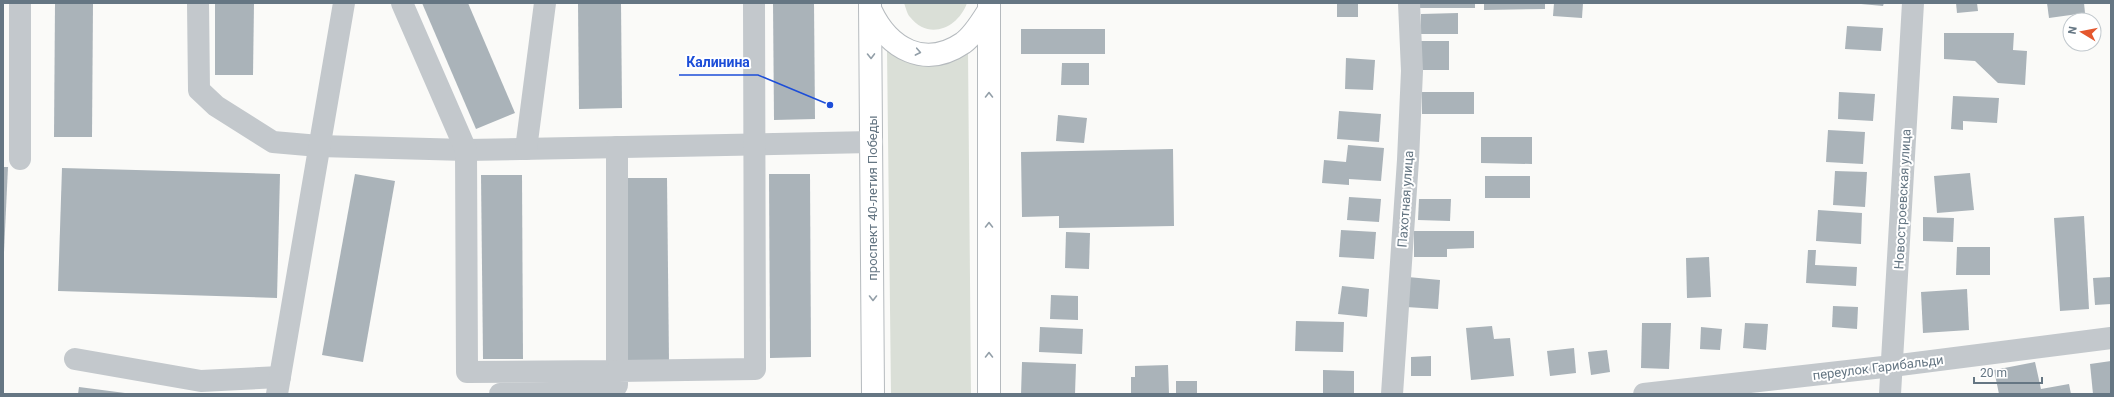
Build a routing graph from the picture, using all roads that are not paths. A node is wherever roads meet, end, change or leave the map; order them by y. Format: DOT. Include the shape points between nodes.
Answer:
graph roads {
  1 [pos="20,3"];
  2 [pos="198,3"];
  3 [pos="344,3"];
  4 [pos="402,3"];
  5 [pos="754,3"];
  6 [pos="1409,3"];
  7 [pos="1914,3"];
  8 [pos="543,6"];
  9 [pos="989,6"];
  10 [pos="871,7"];
  11 [pos="872,142"];
  12 [pos="754,144"];
  13 [pos="319,146"];
  14 [pos="617,147"];
  15 [pos="526,149"];
  16 [pos="466,150"];
  17 [pos="20,159"];
  18 [pos="2111,338"];
  19 [pos="76,359"];
  20 [pos="1892,366"];
  21 [pos="617,371"];
  22 [pos="278,386"];
  23 [pos="588,386"];
  24 [pos="500,394"];
  25 [pos="873,394"];
  26 [pos="989,394"];
  27 [pos="1392,394"];
  28 [pos="1644,394"];
  29 [pos="1890,394"];
  1 -- 17 [label="street"];
  2 -- 13 [label="street" via="199,90 216,106 273,142"];
  3 -- 13 [label="street"];
  4 -- 16 [label="street"];
  5 -- 12 [label="street"];
  6 -- 27 [label="street, Пахотная улица" via="1412,71"];
  7 -- 20 [label="street, Новостроевская улица"];
  8 -- 15 [label="street"];
  10 -- 9 [label="main road, one-way" via="886,36 896,44 905,49 930,54 945,52 963,43 971,36"];
  26 -- 9 [label="main road, one-way"];
  10 -- 11 [label="main road, проспект 40-летия Победы, one-way"];
  11 -- 12 [label="street"];
  11 -- 25 [label="main road, проспект 40-летия Победы, one-way"];
  12 -- 14 [label="street"];
  12 -- 21 [label="street" via="755,369"];
  13 -- 16 [label="street"];
  13 -- 22 [label="street"];
  14 -- 15 [label="street"];
  14 -- 21 [label="street"];
  15 -- 16 [label="street"];
  16 -- 23 [label="street" via="467,372"];
  18 -- 20 [label="street, переулок Гарибальди"];
  19 -- 22 [label="street" via="201,381"];
  20 -- 28 [label="street, переулок Гарибальди"];
  20 -- 29 [label="street, Новостроевская улица"];
  21 -- 23 [label="street"];
  23 -- 24 [label="street"];
}
